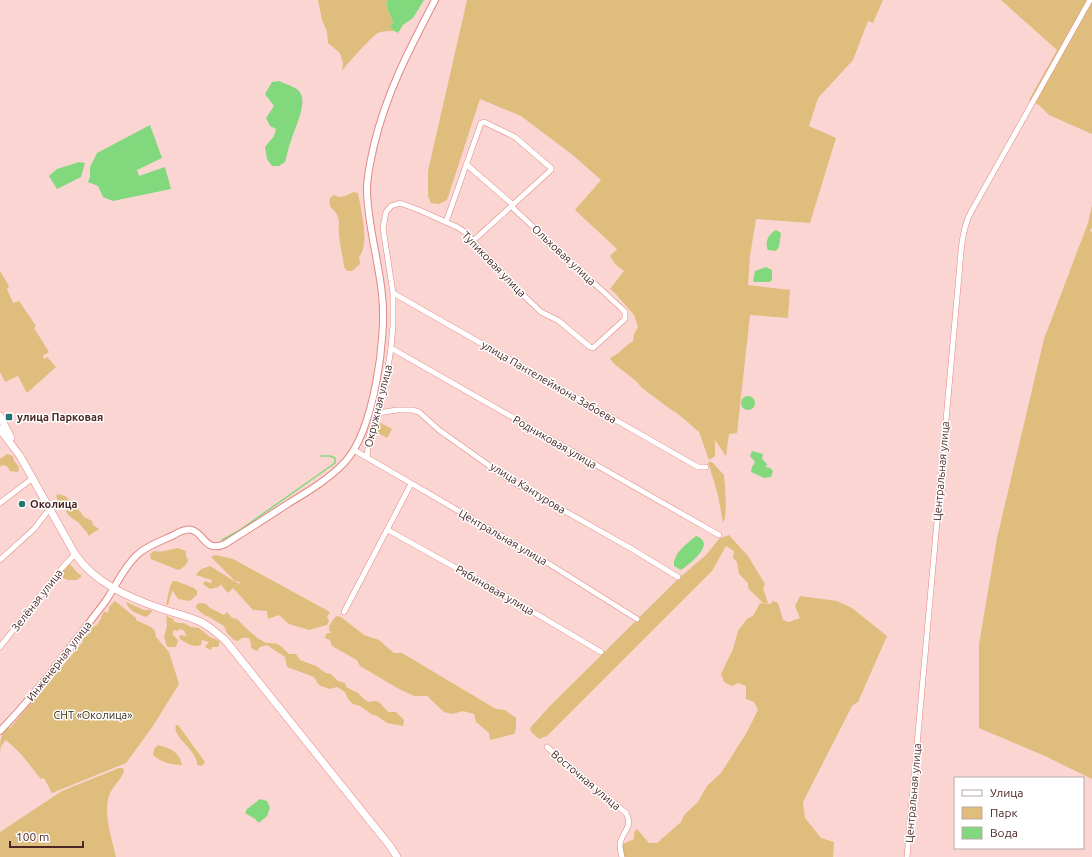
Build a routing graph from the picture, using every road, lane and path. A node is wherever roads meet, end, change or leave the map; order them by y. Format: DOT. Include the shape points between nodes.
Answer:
graph roads {
  1 [pos="435,0"];
  2 [pos="1090,0"];
  3 [pos="466,164"];
  4 [pos="513,206"];
  5 [pos="386,212"];
  6 [pos="446,222"];
  7 [pos="474,240"];
  8 [pos="393,293"];
  9 [pos="391,348"];
  10 [pos="593,348"];
  11 [pos="378,413"];
  12 [pos="0,416"];
  13 [pos="0,429"];
  14 [pos="354,450"];
  15 [pos="20,456"];
  16 [pos="367,457"];
  17 [pos="706,467"];
  18 [pos="33,478"];
  19 [pos="411,484"];
  20 [pos="0,503"];
  21 [pos="50,508"];
  22 [pos="388,530"];
  23 [pos="719,536"];
  24 [pos="75,554"];
  25 [pos="0,560"];
  26 [pos="678,577"];
  27 [pos="113,588"];
  28 [pos="344,612"];
  29 [pos="637,619"];
  30 [pos="0,647"];
  31 [pos="601,652"];
  32 [pos="0,731"];
  33 [pos="547,747"];
  34 [pos="397,857"];
  35 [pos="622,857"];
  36 [pos="907,857"];
  1 -- 14 [label="street" via="391,88 368,171 368,205 383,296 382,350 370,406"];
  2 -- 36 [label="street, Центральная улица" via="966,221"];
  3 -- 4 [label="street, Ольховая улица"];
  3 -- 4 [label="street" via="482,122 513,135 551,168"];
  3 -- 6 [label="street"];
  4 -- 7 [label="street"];
  4 -- 10 [label="street, Ольховая улица" via="625,312 624,319"];
  5 -- 6 [label="street, Тупиковая улица" via="391,206 400,203"];
  5 -- 8 [label="street, Окружная улица" via="382,228"];
  6 -- 7 [label="street, Тупиковая улица"];
  7 -- 10 [label="street, Тупиковая улица" via="541,312 559,321"];
  8 -- 9 [label="street, Окружная улица"];
  8 -- 17 [label="street, улица Пантелеймона Забоева" via="698,467"];
  9 -- 11 [label="street, Окружная улица"];
  9 -- 23 [label="street, Родниковая улица"];
  11 -- 16 [label="street, Окружная улица" via="369,436"];
  11 -- 26 [label="street, улица Кантурова" via="397,410 419,412 439,430 508,479"];
  12 -- 15 [label="main road"];
  13 -- 15 [label="main road"];
  14 -- 16 [label="street, Центральная улица"];
  14 -- 27 [label="street, Инженерная улица" via="318,485 225,544 208,544 192,530 186,530 139,553"];
  15 -- 18 [label="main road"];
  16 -- 19 [label="street, Центральная улица"];
  18 -- 20 [label="street"];
  18 -- 21 [label="main road"];
  19 -- 22 [label="street"];
  19 -- 29 [label="street, Центральная улица" via="543,560"];
  21 -- 24 [label="main road"];
  21 -- 25 [label="street" via="34,529"];
  22 -- 28 [label="street"];
  22 -- 31 [label="street, Рябиновая улица"];
  24 -- 27 [label="main road" via="90,572"];
  24 -- 30 [label="street, Зелёная улица"];
  27 -- 32 [label="street, Инженерная улица" via="50,675"];
  27 -- 34 [label="main road" via="142,602 202,622 225,640"];
  33 -- 35 [label="street, Восточная улица" via="626,813 629,822 620,842"];
}
